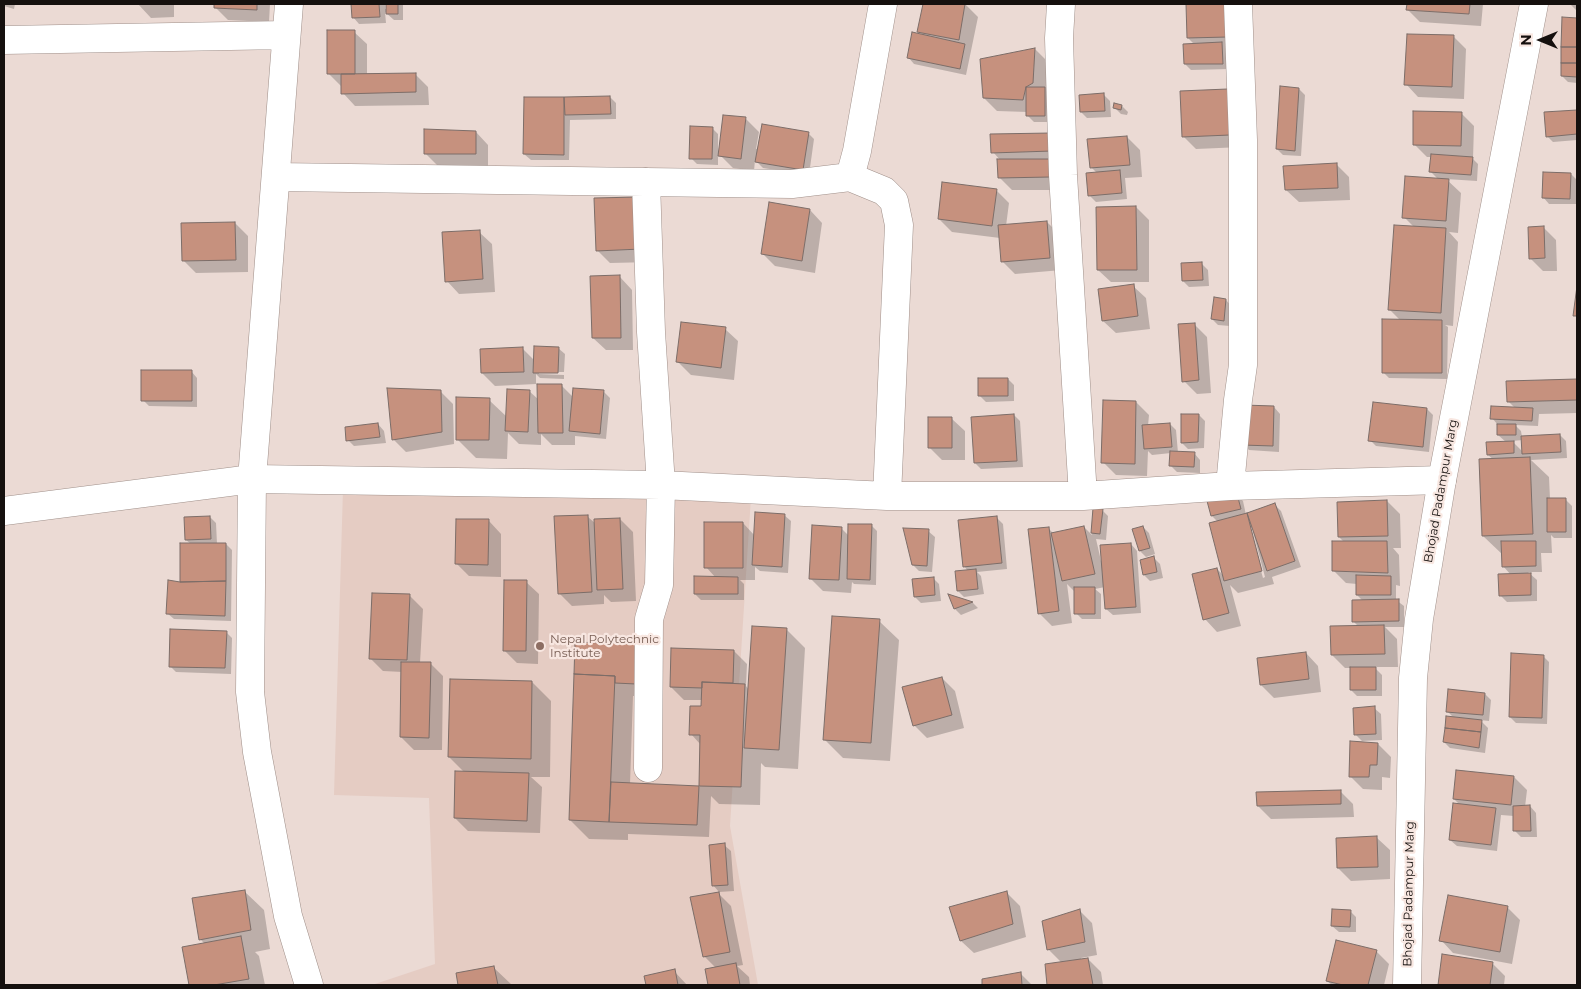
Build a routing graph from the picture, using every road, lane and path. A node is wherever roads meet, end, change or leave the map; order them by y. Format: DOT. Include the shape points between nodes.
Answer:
graph roads {
  1 [pos="289,4"];
  2 [pos="884,4"];
  3 [pos="1061,4"];
  4 [pos="1238,4"];
  5 [pos="1534,4"];
  6 [pos="286,35"];
  7 [pos="4,40"];
  8 [pos="276,177"];
  9 [pos="850,177"];
  10 [pos="646,182"];
  11 [pos="252,479"];
  12 [pos="1442,480"];
  13 [pos="661,484"];
  14 [pos="1230,486"];
  15 [pos="887,496"];
  16 [pos="1083,496"];
  17 [pos="4,511"];
  18 [pos="648,768"];
  19 [pos="309,985"];
  20 [pos="1408,985"];
  1 -- 6 [label="street"];
  2 -- 9 [label="street"];
  3 -- 16 [label="street" via="1058,38 1063,175"];
  4 -- 14 [label="street" via="1243,140 1243,365"];
  5 -- 12 [label="street, Bhojad Padampur Marg"];
  6 -- 7 [label="street"];
  6 -- 8 [label="street"];
  8 -- 10 [label="street"];
  8 -- 11 [label="street"];
  9 -- 10 [label="street" via="792,184"];
  9 -- 15 [label="street" via="884,191 894,201 899,225"];
  10 -- 13 [label="street"];
  11 -- 13 [label="street"];
  11 -- 17 [label="street"];
  11 -- 19 [label="street" via="250,692 256,752 288,916"];
  12 -- 14 [label="street"];
  12 -- 20 [label="street, Bhojad Padampur Marg" via="1419,619 1413,678"];
  13 -- 15 [label="street"];
  13 -- 18 [label="street" via="659,584 649,619"];
  14 -- 16 [label="street"];
  15 -- 16 [label="street"];
}
